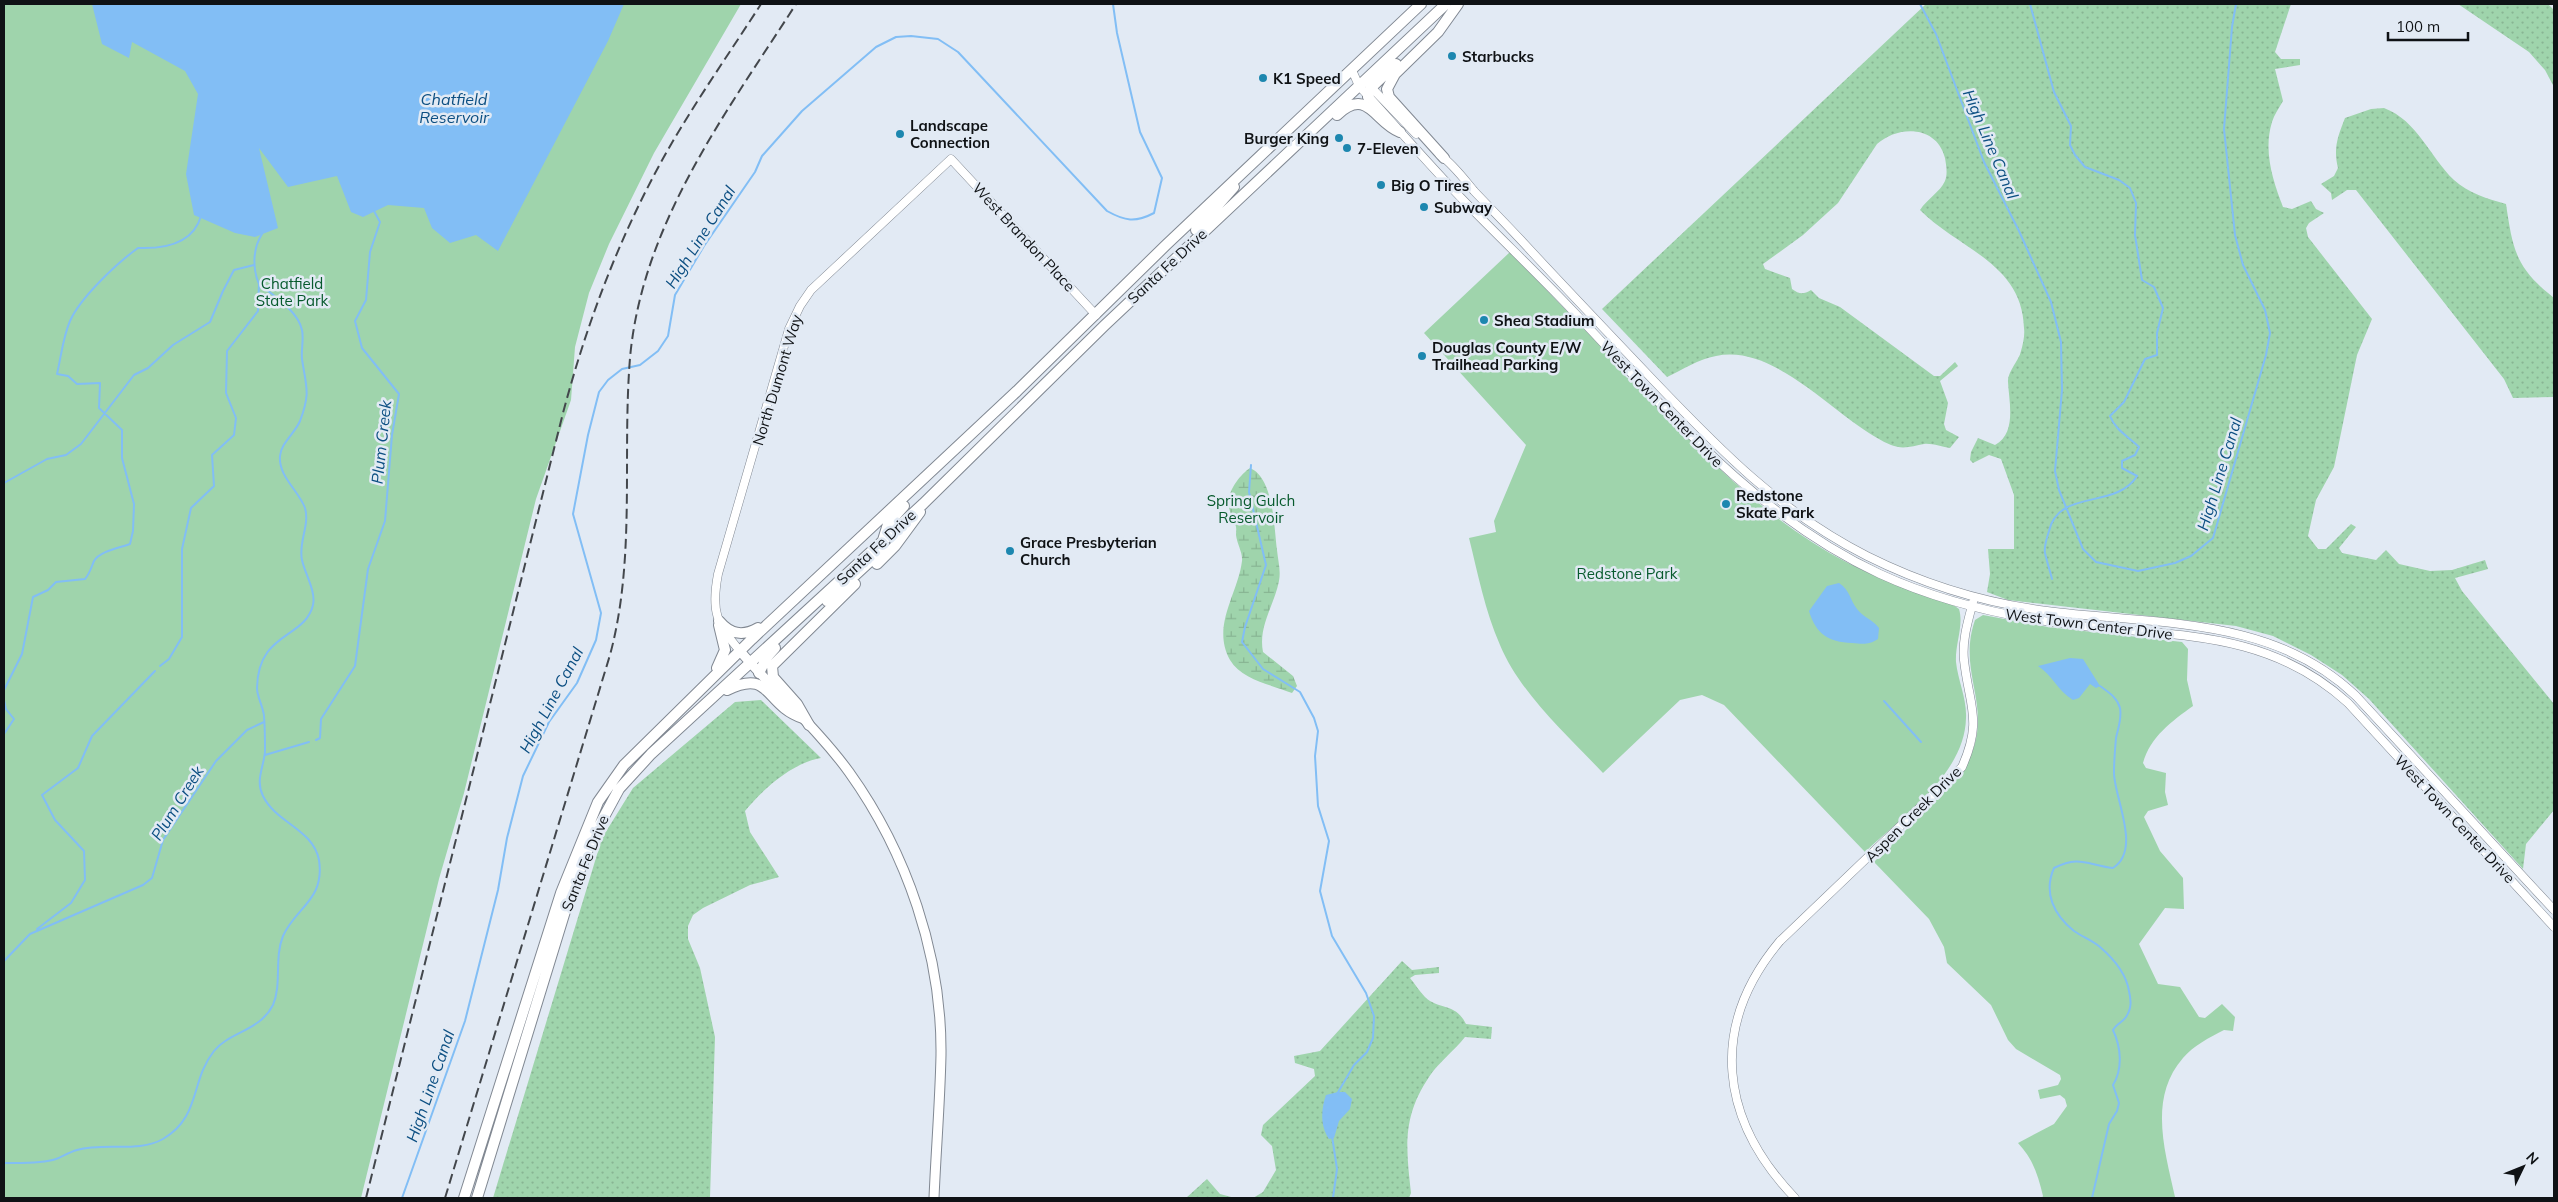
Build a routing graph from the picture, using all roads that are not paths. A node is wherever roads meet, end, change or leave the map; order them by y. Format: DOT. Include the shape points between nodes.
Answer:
graph roads {
  1 [pos="1421,4"];
  2 [pos="1445,4"];
  3 [pos="1458,4"];
  4 [pos="1352,70"];
  5 [pos="1366,88"];
  6 [pos="1400,132"];
  7 [pos="1444,158"];
  8 [pos="951,159"];
  9 [pos="1244,172"];
  10 [pos="1252,186"];
  11 [pos="1096,315"];
  12 [pos="1082,347"];
  13 [pos="1029,380"];
  14 [pos="923,504"];
  15 [pos="884,538"];
  16 [pos="1974,596"];
  17 [pos="1972,606"];
  18 [pos="772,620"];
  19 [pos="718,622"];
  20 [pos="740,652"];
  21 [pos="750,663"];
  22 [pos="759,673"];
  23 [pos="703,687"];
  24 [pos="715,696"];
  25 [pos="806,722"];
  26 [pos="2554,910"];
  27 [pos="2554,927"];
  28 [pos="464,1198"];
  29 [pos="477,1198"];
  30 [pos="934,1198"];
  31 [pos="1795,1198"];
  1 -- 4 [label="highway, Santa Fe Drive"];
  2 -- 5 [label="highway, Santa Fe Drive" via="1431,30"];
  3 -- 7 [label="highway" via="1438,32 1395,74 1387,89 1389,97"];
  4 -- 5 [label="street, West Town Center Drive"];
  4 -- 9 [label="highway, Santa Fe Drive"];
  5 -- 6 [label="street, West Town Center Drive"];
  5 -- 7 [label="street, West Town Center Drive"];
  5 -- 10 [label="highway, Santa Fe Drive"];
  6 -- 10 [label="highway" via="1390,128 1370,108 1362,104 1350,106 1275,174"];
  6 -- 17 [label="street, West Town Center Drive" via="1705,450 1757,498 1822,543 1880,574 1926,593"];
  7 -- 16 [label="street, West Town Center Drive" via="1714,445 1762,488 1806,521 1870,557 1927,582"];
  8 -- 11 [label="street, West Brandon Place"];
  8 -- 19 [label="street, North Dumont Way" via="811,289 800,306 789,329 718,574 714,603"];
  9 -- 11 [label="highway, Santa Fe Drive"];
  9 -- 12 [label="highway" via="1228,196 1194,233 1084,337"];
  10 -- 12 [label="highway, Santa Fe Drive"];
  11 -- 13 [label="highway, Santa Fe Drive"];
  12 -- 14 [label="highway, Santa Fe Drive"];
  13 -- 15 [label="highway" via="1011,406 894,515"];
  13 -- 18 [label="highway, Santa Fe Drive"];
  14 -- 15 [label="highway, Santa Fe Drive"];
  14 -- 25 [label="highway" via="919,514 884,558 773,664 773,677 797,704"];
  15 -- 21 [label="highway, Santa Fe Drive"];
  15 -- 22 [label="highway" via="879,553 771,652"];
  16 -- 17 [label="street, Aspen Creek Drive"];
  16 -- 26 [label="street, West Town Center Drive" via="2047,611 2228,631 2266,641 2305,658 2356,696"];
  17 -- 27 [label="street, West Town Center Drive" via="2072,625 2227,641 2294,664 2348,703"];
  17 -- 31 [label="street, Aspen Creek Drive" via="1964,637 1964,660 1975,716 1973,735 1962,767 1780,941 1763,962 1745,996 1732,1050 1738,1107 1746,1131 1767,1166"];
  18 -- 19 [label="highway" via="750,633 739,634"];
  18 -- 20 [label="highway, Santa Fe Drive"];
  19 -- 20 [label="street"];
  19 -- 23 [label="highway" via="724,656"];
  20 -- 21 [label="main road"];
  20 -- 23 [label="highway, Santa Fe Drive"];
  21 -- 22 [label="main road"];
  21 -- 24 [label="highway, Santa Fe Drive"];
  22 -- 25 [label="main road"];
  23 -- 28 [label="highway, Santa Fe Drive" via="624,765 598,802 561,893"];
  24 -- 25 [label="highway" via="741,683 753,682 762,686 781,707"];
  24 -- 29 [label="highway, Santa Fe Drive" via="628,779 598,826 570,895"];
  25 -- 30 [label="main road" via="849,772 870,804 902,864 923,927 938,1004 941,1054"];
}
